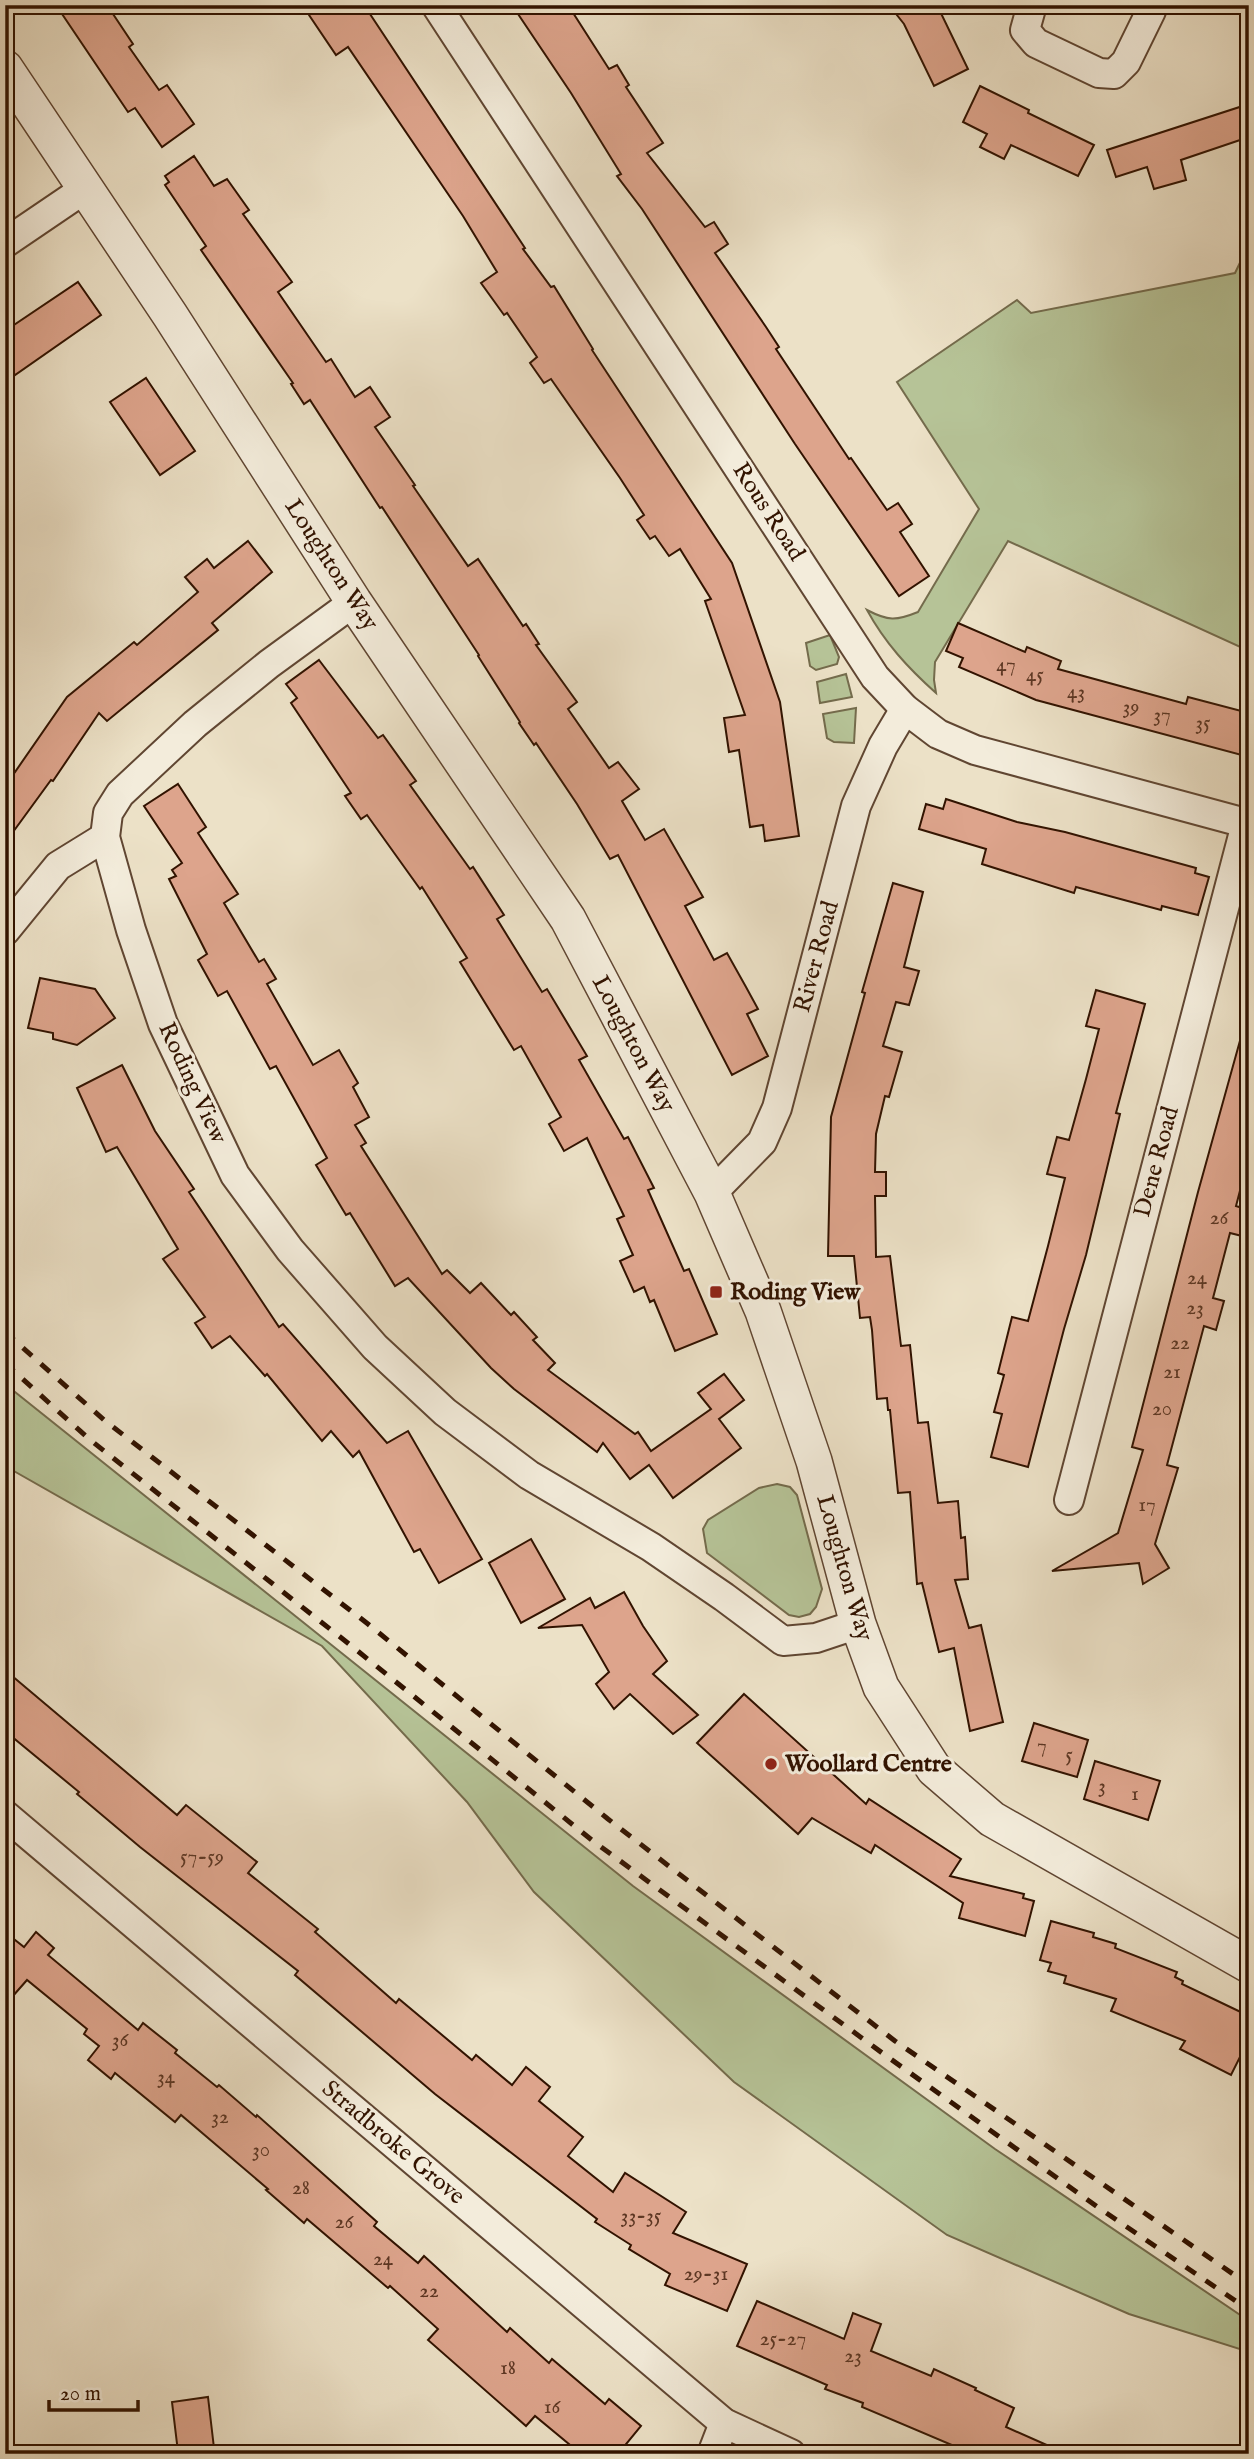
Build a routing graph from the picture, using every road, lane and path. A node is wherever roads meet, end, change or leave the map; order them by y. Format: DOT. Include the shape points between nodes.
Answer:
graph roads {
  1 [pos="436,5"];
  2 [pos="1032,5"];
  3 [pos="1151,5"];
  4 [pos="5,68"];
  5 [pos="86,188"];
  6 [pos="5,243"];
  7 [pos="354,602"];
  8 [pos="905,709"];
  9 [pos="1247,824"];
  10 [pos="105,837"];
  11 [pos="5,931"];
  12 [pos="712,1193"];
  13 [pos="1069,1500"];
  14 [pos="858,1624"];
  15 [pos="5,1815"];
  16 [pos="1249,1965"];
  17 [pos="724,2423"];
  18 [pos="712,2454"];
  19 [pos="791,2454"];
  1 -- 8 [label="street, Rous Road" via="875,677"];
  2 -- 3 [label="street" via="1025,30 1036,43 1099,73 1114,74 1126,62"];
  4 -- 5 [label="street, Loughton Way"];
  5 -- 6 [label="street"];
  5 -- 7 [label="street, Loughton Way"];
  7 -- 10 [label="street" via="195,724 120,794 108,813"];
  7 -- 12 [label="street, Loughton Way" via="568,919"];
  8 -- 9 [label="street, Rous Road" via="938,734 975,750"];
  8 -- 12 [label="street, River Road" via="856,806 777,1108 762,1142"];
  9 -- 13 [label="street, Dene Road"];
  10 -- 11 [label="street" via="58,866"];
  10 -- 14 [label="street, Roding View" via="163,1024 235,1175 290,1250 375,1347 445,1412 529,1475 651,1547 783,1641 816,1638"];
  12 -- 14 [label="street, Loughton Way" via="763,1311 798,1410"];
  14 -- 16 [label="street, Loughton Way" via="881,1687 934,1769 992,1819"];
  15 -- 17 [label="street, Stradbroke Grove"];
  17 -- 18 [label="street"];
  17 -- 19 [label="street, Stradbroke Grove"];
}
